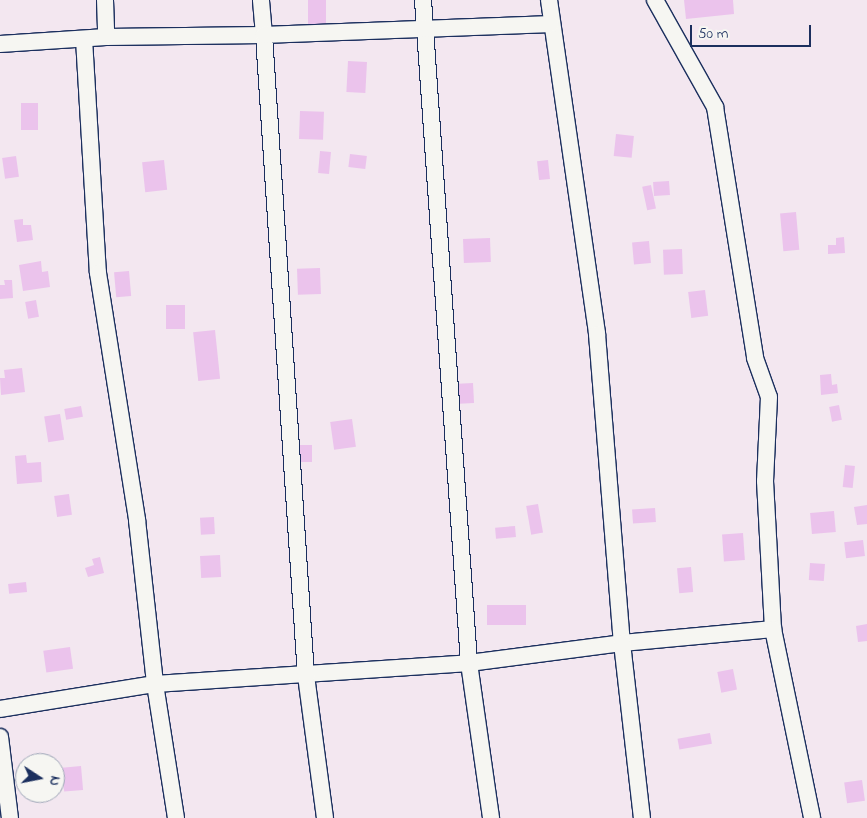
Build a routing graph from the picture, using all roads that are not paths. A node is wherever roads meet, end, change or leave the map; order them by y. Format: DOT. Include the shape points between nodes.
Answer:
graph roads {
  1 [pos="105,0"];
  2 [pos="261,0"];
  3 [pos="423,0"];
  4 [pos="549,0"];
  5 [pos="655,0"];
  6 [pos="551,24"];
  7 [pos="427,28"];
  8 [pos="264,35"];
  9 [pos="106,38"];
  10 [pos="84,39"];
  11 [pos="0,44"];
  12 [pos="773,629"];
  13 [pos="622,643"];
  14 [pos="469,663"];
  15 [pos="306,676"];
  16 [pos="155,684"];
  17 [pos="0,709"];
  18 [pos="0,737"];
  19 [pos="10,818"];
  20 [pos="176,818"];
  21 [pos="324,818"];
  22 [pos="491,818"];
  23 [pos="642,818"];
  24 [pos="812,818"];
  1 -- 9 [label="street"];
  2 -- 8 [label="street"];
  3 -- 7 [label="street"];
  4 -- 6 [label="street"];
  5 -- 12 [label="street" via="715,108 755,358 769,397 765,481"];
  6 -- 7 [label="street"];
  6 -- 13 [label="street" via="597,334"];
  7 -- 8 [label="street"];
  7 -- 14 [label="street"];
  8 -- 9 [label="street"];
  8 -- 15 [label="street"];
  9 -- 10 [label="street"];
  10 -- 11 [label="street"];
  10 -- 16 [label="street" via="98,273 137,520"];
  12 -- 13 [label="street"];
  12 -- 24 [label="street"];
  13 -- 14 [label="street"];
  13 -- 23 [label="street"];
  14 -- 15 [label="street"];
  14 -- 22 [label="street"];
  15 -- 16 [label="street"];
  15 -- 21 [label="street"];
  16 -- 17 [label="street"];
  16 -- 20 [label="street"];
  18 -- 19 [label="street"];
}
